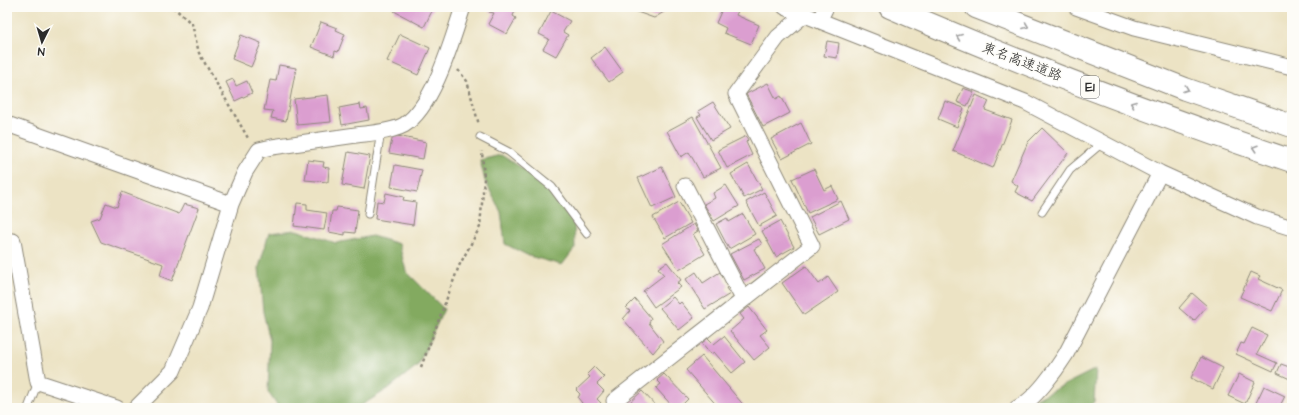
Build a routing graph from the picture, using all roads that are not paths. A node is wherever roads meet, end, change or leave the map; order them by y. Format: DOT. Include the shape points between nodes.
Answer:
graph roads {
  1 [pos="463,7"];
  2 [pos="785,7"];
  3 [pos="890,7"];
  4 [pos="976,7"];
  5 [pos="1076,7"];
  6 [pos="804,15"];
  7 [pos="1292,67"];
  8 [pos="7,124"];
  9 [pos="1292,126"];
  10 [pos="381,131"];
  11 [pos="480,137"];
  12 [pos="1102,143"];
  13 [pos="1292,161"];
  14 [pos="1160,174"];
  15 [pos="685,186"];
  16 [pos="231,204"];
  17 [pos="1042,212"];
  18 [pos="368,214"];
  19 [pos="1292,228"];
  20 [pos="587,234"];
  21 [pos="7,240"];
  22 [pos="743,299"];
  23 [pos="38,382"];
  24 [pos="28,408"];
  25 [pos="117,408"];
  26 [pos="136,408"];
  27 [pos="620,408"];
  28 [pos="1017,408"];
  1 -- 10 [label="street" via="447,56 418,113 403,125"];
  2 -- 6 [label="street"];
  13 -- 3 [label="highway, 東名高速道路 / E1, one-way" via="1139,107 956,36"];
  4 -- 9 [label="highway, E1, one-way" via="1185,89"];
  5 -- 7 [label="street" via="1134,28"];
  6 -- 12 [label="street" via="1025,102"];
  6 -- 22 [label="street" via="778,37 736,94 812,246"];
  8 -- 16 [label="street"];
  10 -- 16 [label="street" via="259,150 245,172"];
  10 -- 18 [label="lane"];
  11 -- 20 [label="lane" via="509,152 552,187"];
  12 -- 14 [label="street"];
  12 -- 17 [label="lane" via="1070,170"];
  14 -- 19 [label="street" via="1257,217"];
  14 -- 28 [label="street" via="1066,354 1024,405"];
  15 -- 22 [label="street"];
  16 -- 26 [label="street" via="200,308 173,371"];
  21 -- 23 [label="street" via="13,240"];
  22 -- 27 [label="street" via="614,401"];
  23 -- 24 [label="lane"];
  23 -- 25 [label="street"];
}
